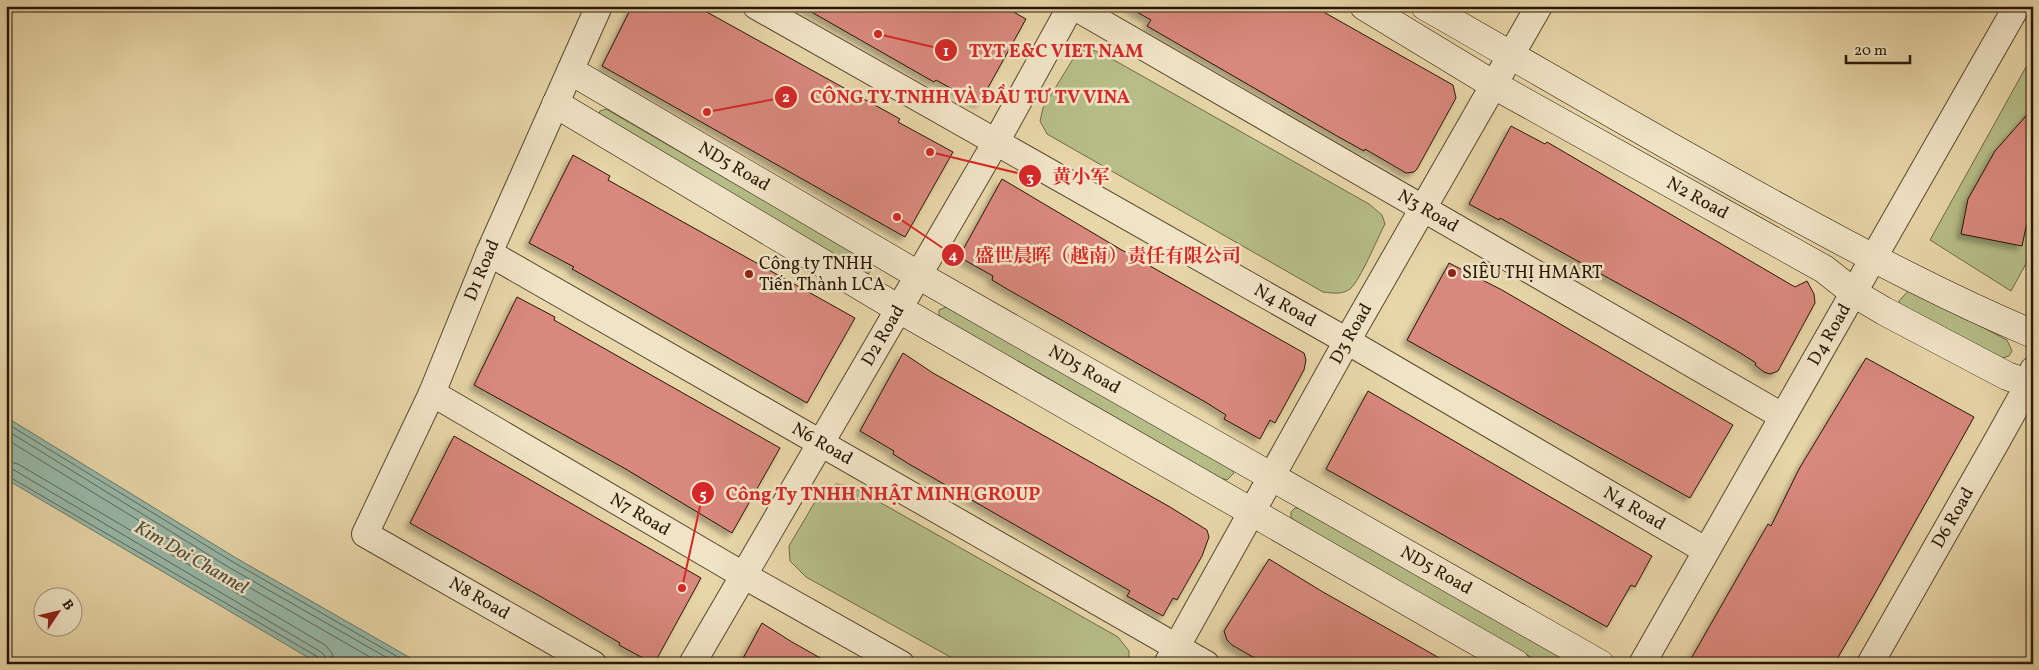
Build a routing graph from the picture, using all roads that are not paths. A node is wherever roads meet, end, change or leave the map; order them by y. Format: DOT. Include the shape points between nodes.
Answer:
graph roads {
  1 [pos="599,6"];
  2 [pos="756,6"];
  3 [pos="1072,6"];
  4 [pos="1364,6"];
  5 [pos="1425,6"];
  6 [pos="1539,6"];
  7 [pos="2017,6"];
  8 [pos="1511,55"];
  9 [pos="571,71"];
  10 [pos="1494,85"];
  11 [pos="556,104"];
  12 [pos="996,142"];
  13 [pos="1688,158"];
  14 [pos="1673,184"];
  15 [pos="1423,211"];
  16 [pos="489,253"];
  17 [pos="1872,259"];
  18 [pos="918,275"];
  19 [pos="1852,292"];
  20 [pos="899,309"];
  21 [pos="2033,334"];
  22 [pos="1347,342"];
  23 [pos="2031,380"];
  24 [pos="432,393"];
  25 [pos="1782,416"];
  26 [pos="820,442"];
  27 [pos="1272,475"];
  28 [pos="1252,511"];
  29 [pos="365,534"];
  30 [pos="1705,550"];
  31 [pos="743,575"];
  32 [pos="1172,655"];
  33 [pos="593,664"];
  34 [pos="692,664"];
  35 [pos="901,664"];
  36 [pos="1206,664"];
  37 [pos="1516,664"];
  38 [pos="1600,664"];
  39 [pos="1642,664"];
  40 [pos="1870,664"];
  1 -- 9 [label="street, D1 Road"];
  2 -- 12 [label="street, N4 Road"];
  3 -- 12 [label="street, D2 Road"];
  3 -- 15 [label="street, N3 Road"];
  4 -- 10 [label="street, N2 Road"];
  5 -- 8 [label="street, N2 Road"];
  6 -- 8 [label="street, D3 Road"];
  7 -- 17 [label="street, D4 Road"];
  8 -- 10 [label="street, D3 Road"];
  8 -- 13 [label="street, N2 Road"];
  9 -- 11 [label="street, D1 Road"];
  9 -- 18 [label="street, ND5 Road"];
  10 -- 14 [label="street, N2 Road"];
  10 -- 15 [label="street, D3 Road"];
  11 -- 16 [label="street, D1 Road"];
  11 -- 20 [label="street, ND5 Road"];
  12 -- 18 [label="street, D2 Road"];
  12 -- 22 [label="street, N4 Road"];
  13 -- 14 [label="street"];
  13 -- 17 [label="street, N2 Road"];
  14 -- 19 [label="street, N2 Road" via="1824,269"];
  15 -- 22 [label="street, D3 Road"];
  15 -- 25 [label="street, N3 Road"];
  16 -- 24 [label="street, D1 Road"];
  16 -- 26 [label="street, N6 Road"];
  17 -- 19 [label="street, D4 Road"];
  17 -- 21 [label="street, N2 Road"];
  18 -- 20 [label="street, D2 Road"];
  18 -- 27 [label="street, ND5 Road"];
  19 -- 23 [label="street, N2 Road" via="1974,360"];
  19 -- 25 [label="street, D4 Road"];
  20 -- 26 [label="street, D2 Road"];
  20 -- 28 [label="street, ND5 Road"];
  22 -- 27 [label="street, D3 Road"];
  22 -- 30 [label="street, N4 Road"];
  23 -- 40 [label="street, D6 Road"];
  24 -- 29 [label="street, D1 Road"];
  24 -- 31 [label="street, N7 Road"];
  25 -- 30 [label="street, D4 Road"];
  26 -- 31 [label="street, D2 Road"];
  26 -- 32 [label="street, N6 Road"];
  27 -- 28 [label="street, D3 Road"];
  27 -- 38 [label="street, ND5 Road"];
  28 -- 32 [label="street, D3 Road"];
  28 -- 37 [label="street, ND5 Road"];
  29 -- 33 [label="street, N8 Road"];
  30 -- 39 [label="street, D4 Road"];
  31 -- 34 [label="street, D2 Road"];
  31 -- 35 [label="street, N7 Road"];
  32 -- 36 [label="street, N6 Road"];
}
